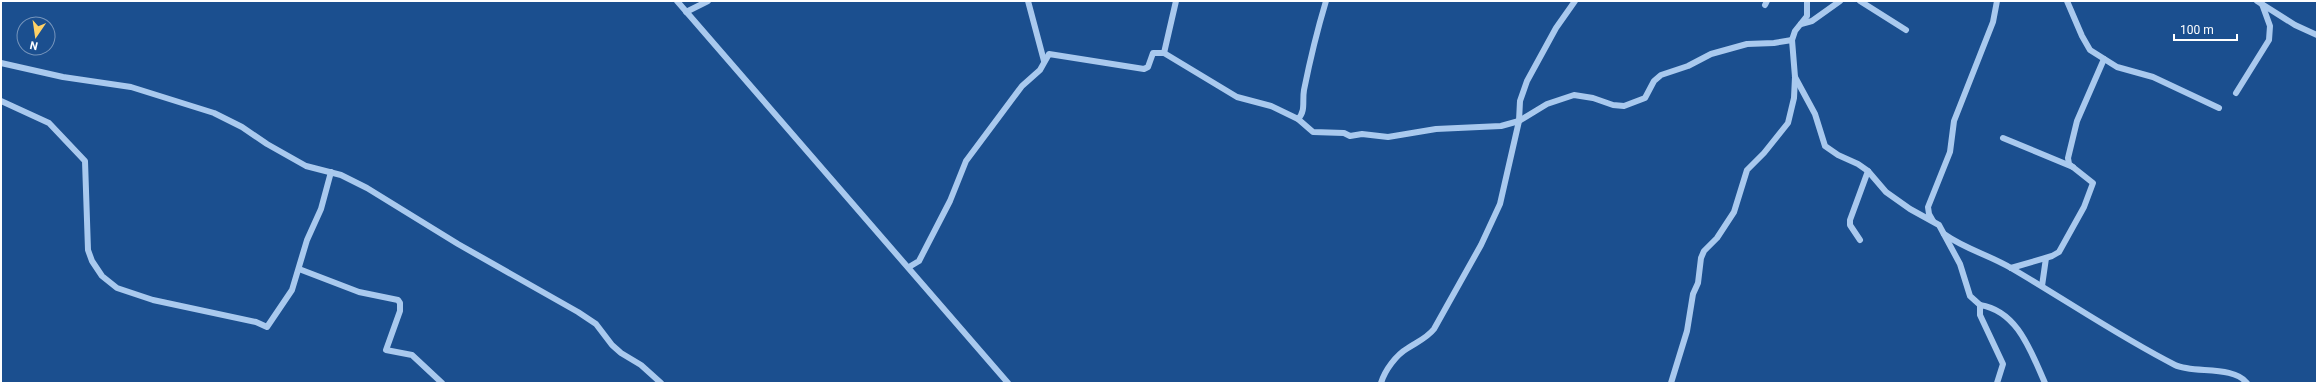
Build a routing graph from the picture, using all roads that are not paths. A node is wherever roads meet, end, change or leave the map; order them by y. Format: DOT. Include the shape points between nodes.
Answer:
graph roads {
  1 [pos="677,1"];
  2 [pos="708,1"];
  3 [pos="1028,1"];
  4 [pos="1176,1"];
  5 [pos="1326,1"];
  6 [pos="1575,1"];
  7 [pos="1807,1"];
  8 [pos="1840,1"];
  9 [pos="1860,1"];
  10 [pos="1998,1"];
  11 [pos="2067,1"];
  12 [pos="2259,2"];
  13 [pos="686,12"];
  14 [pos="1801,24"];
  15 [pos="1906,30"];
  16 [pos="2317,35"];
  17 [pos="1792,40"];
  18 [pos="1164,53"];
  19 [pos="2104,59"];
  20 [pos="1044,61"];
  21 [pos="1,63"];
  22 [pos="1795,77"];
  23 [pos="2236,93"];
  24 [pos="1,101"];
  25 [pos="2219,108"];
  26 [pos="1298,119"];
  27 [pos="1519,121"];
  28 [pos="2003,138"];
  29 [pos="2074,168"];
  30 [pos="330,172"];
  31 [pos="1868,172"];
  32 [pos="1934,222"];
  33 [pos="1944,234"];
  34 [pos="1860,240"];
  35 [pos="2046,258"];
  36 [pos="909,267"];
  37 [pos="2011,268"];
  38 [pos="299,269"];
  39 [pos="2042,286"];
  40 [pos="1980,305"];
  41 [pos="442,383"];
  42 [pos="661,383"];
  43 [pos="1008,383"];
  44 [pos="1381,383"];
  45 [pos="1671,383"];
  46 [pos="1997,383"];
  47 [pos="2045,383"];
  48 [pos="2247,383"];
  1 -- 13 [label="street"];
  2 -- 13 [label="street"];
  3 -- 20 [label="street"];
  4 -- 18 [label="street"];
  5 -- 26 [label="street" via="1312,47 1303,113"];
  6 -- 27 [label="street" via="1556,28 1527,81 1520,101"];
  7 -- 14 [label="street" via="1808,14"];
  8 -- 14 [label="street" via="1812,21"];
  9 -- 15 [label="street"];
  10 -- 32 [label="street" via="1993,22 1954,121 1950,152 1928,207"];
  11 -- 19 [label="street" via="2086,44 2090,50"];
  12 -- 16 [label="street"];
  12 -- 23 [label="street" via="2270,26 2269,40"];
  13 -- 36 [label="street"];
  14 -- 17 [label="street"];
  17 -- 22 [label="street"];
  17 -- 27 [label="street" via="1747,44 1711,54 1661,76 1654,81 1645,98 1628,106 1613,105 1600,99 1574,95 1547,104"];
  18 -- 20 [label="street" via="1153,53 1148,67 1144,69 1049,54"];
  18 -- 26 [label="street" via="1237,97 1267,104"];
  19 -- 25 [label="street" via="2153,77"];
  19 -- 29 [label="street" via="2077,121 2068,158 2069,164"];
  20 -- 36 [label="street" via="1040,70 1022,86 966,161 950,201 919,261"];
  21 -- 30 [label="street" via="64,77 131,87 210,112 242,126 294,161"];
  22 -- 31 [label="street" via="1815,114 1825,146"];
  22 -- 45 [label="street" via="1794,98 1788,123 1769,148 1747,170 1734,212 1701,258 1687,332"];
  24 -- 38 [label="street" via="49,123 85,161 88,250 99,273 117,288 153,300 256,322 267,327 292,290"];
  26 -- 27 [label="street" via="1313,132 1344,133 1350,136 1362,134 1382,138 1436,129 1502,126"];
  27 -- 44 [label="street" via="1500,204 1481,245 1434,329 1401,353 1388,368"];
  28 -- 29 [label="street"];
  29 -- 35 [label="street" via="2094,183 2060,252"];
  30 -- 38 [label="street" via="321,209 307,240"];
  30 -- 42 [label="street" via="368,188 445,236 578,312 596,324 617,349 641,365"];
  31 -- 32 [label="street" via="1886,192"];
  31 -- 34 [label="street" via="1850,220 1850,225"];
  32 -- 33 [label="street"];
  33 -- 37 [label="street" via="1964,247"];
  33 -- 40 [label="street" via="1960,264 1970,296"];
  35 -- 37 [label="street"];
  35 -- 39 [label="street"];
  36 -- 43 [label="street"];
  37 -- 39 [label="street"];
  38 -- 41 [label="street" via="359,292 398,300 400,311 386,350 412,355"];
  39 -- 48 [label="street" via="2108,329 2176,365 2226,373"];
  40 -- 46 [label="street" via="1980,315 2003,364"];
  40 -- 47 [label="street" via="1993,307 2006,315 2022,335"];
}
